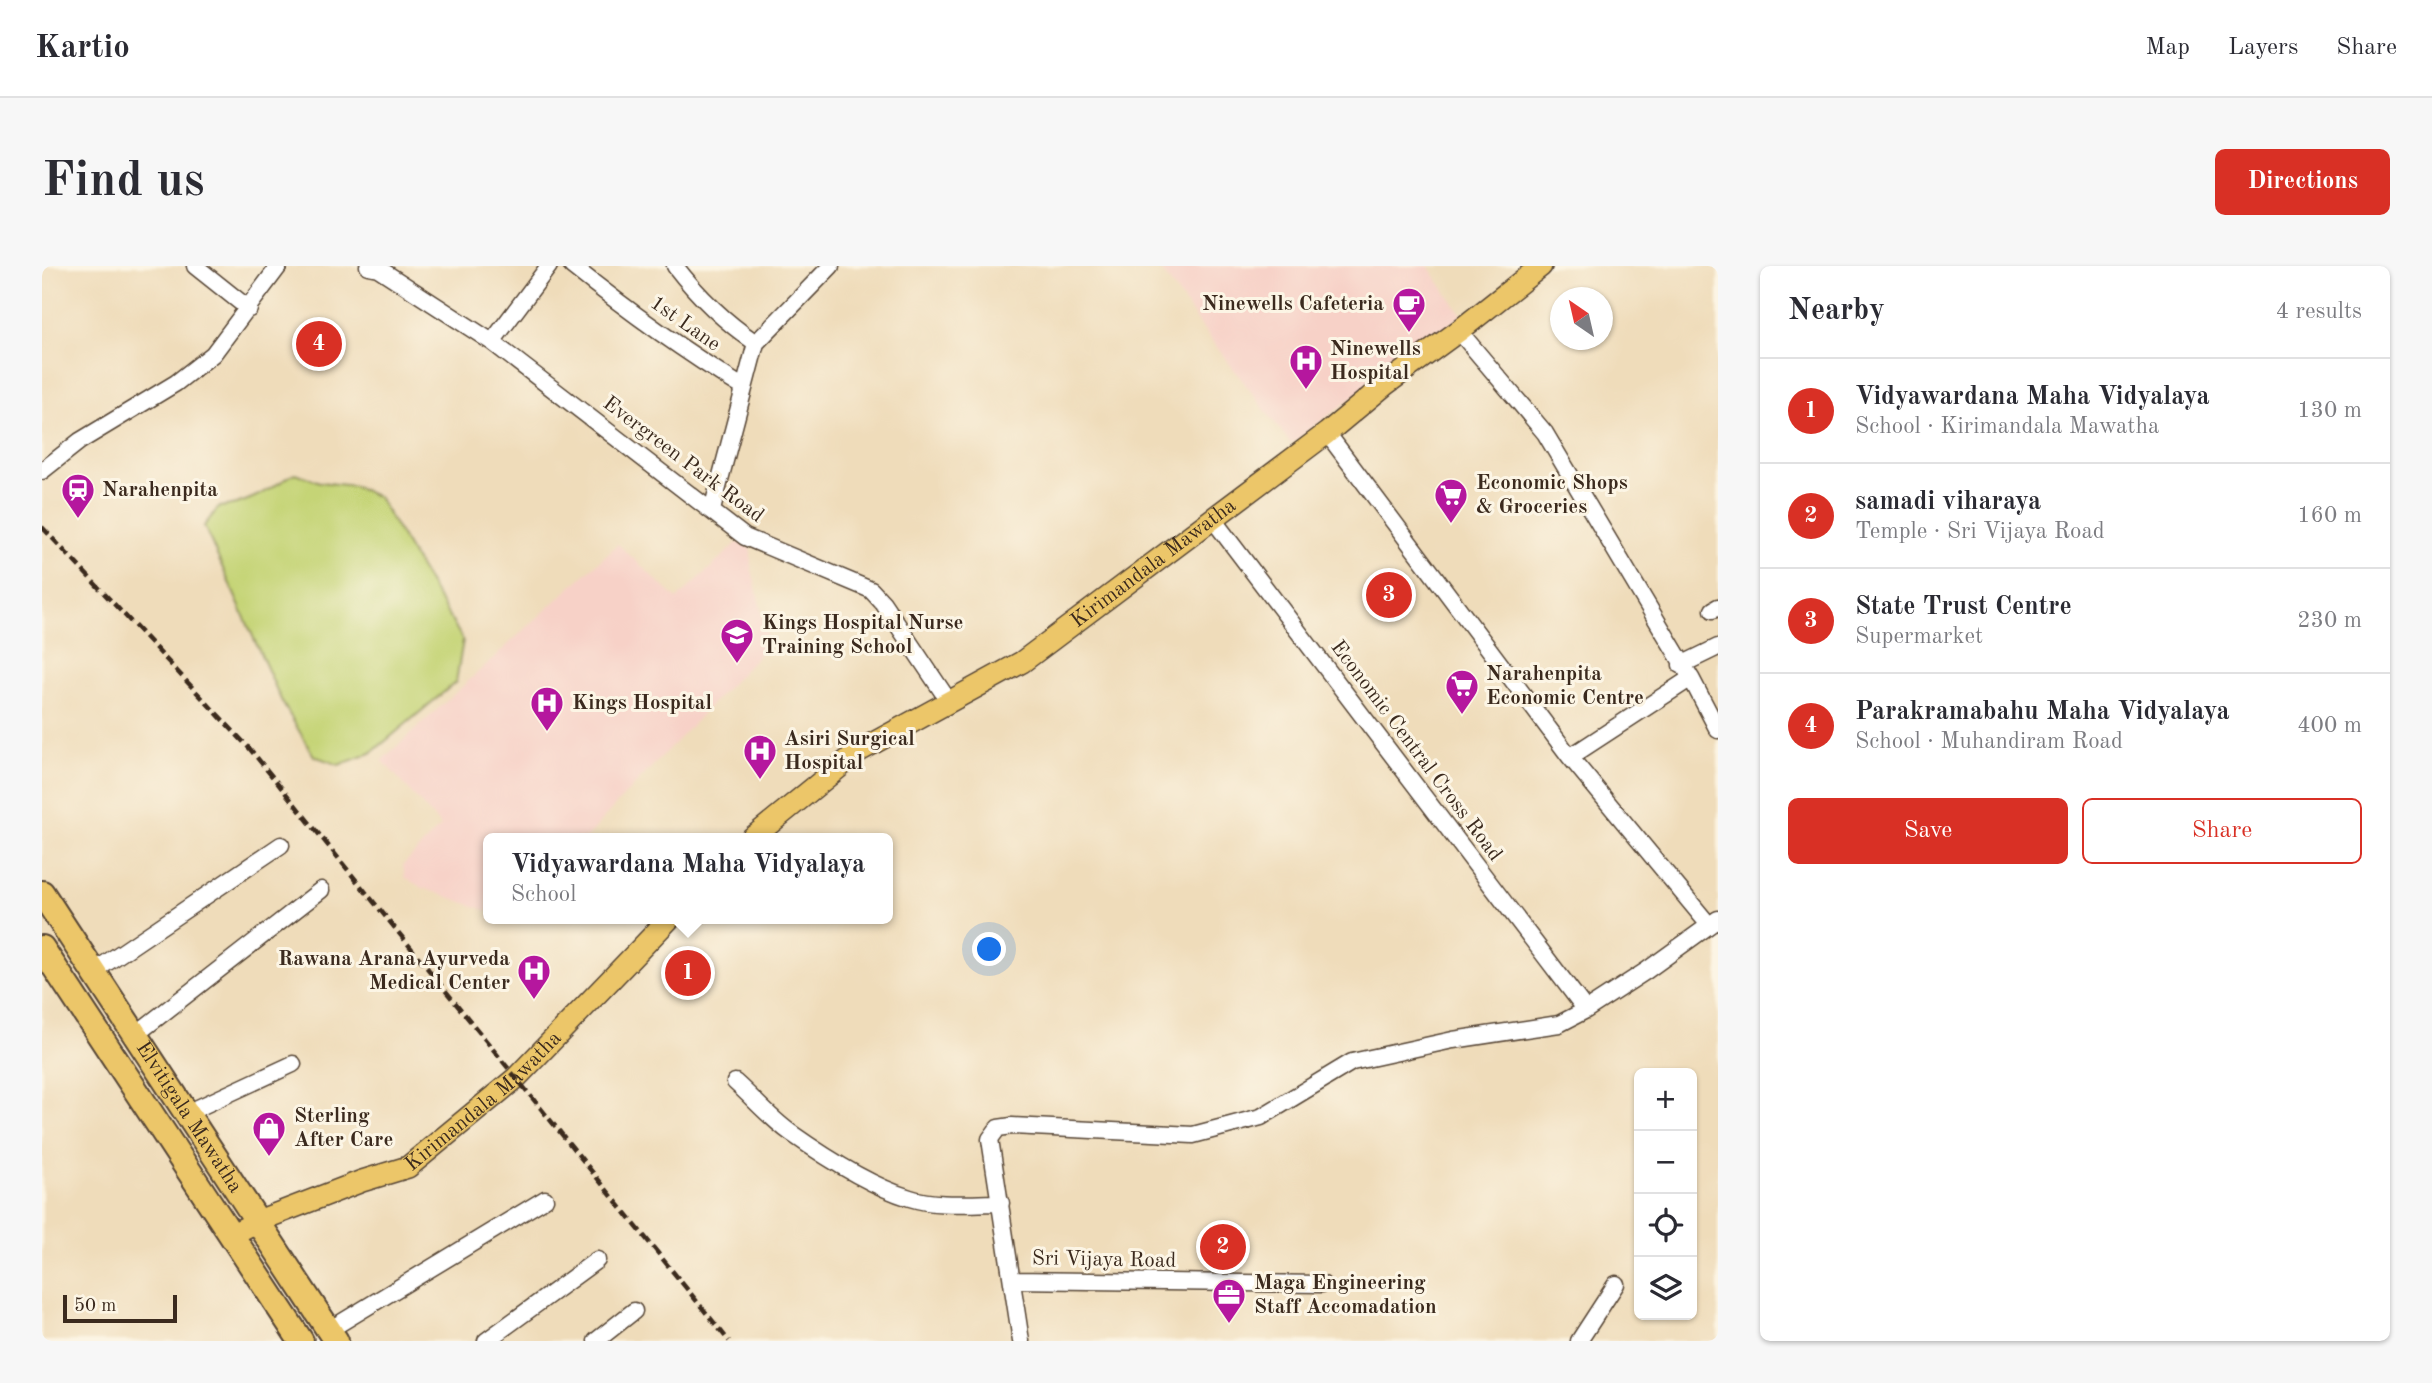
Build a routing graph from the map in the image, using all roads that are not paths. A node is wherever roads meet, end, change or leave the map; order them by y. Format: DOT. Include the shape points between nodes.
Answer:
graph roads {
  1 [pos="195,266"];
  2 [pos="279,266"];
  3 [pos="368,266"];
  4 [pos="549,266"];
  5 [pos="572,266"];
  6 [pos="674,266"];
  7 [pos="831,266"];
  8 [pos="1541,266"];
  9 [pos="248,309"];
  10 [pos="1459,331"];
  11 [pos="492,342"];
  12 [pos="757,343"];
  13 [pos="744,388"];
  14 [pos="1327,433"];
  15 [pos="42,471"];
  16 [pos="712,510"];
  17 [pos="1212,518"];
  18 [pos="1718,647"];
  19 [pos="1686,672"];
  20 [pos="950,703"];
  21 [pos="1718,730"];
  22 [pos="1570,757"];
  23 [pos="758,833"];
  24 [pos="281,845"];
  25 [pos="321,890"];
  26 [pos="42,893"];
  27 [pos="1713,922"];
  28 [pos="664,924"];
  29 [pos="42,948"];
  30 [pos="93,972"];
  31 [pos="1586,1010"];
  32 [pos="135,1035"];
  33 [pos="293,1064"];
  34 [pos="735,1082"];
  35 [pos="187,1112"];
  36 [pos="545,1199"];
  37 [pos="1001,1203"];
  38 [pos="258,1221"];
  39 [pos="231,1235"];
  40 [pos="597,1260"];
  41 [pos="1013,1280"];
  42 [pos="1322,1284"];
  43 [pos="1616,1284"];
  44 [pos="634,1311"];
  45 [pos="332,1335"];
  46 [pos="292,1338"];
  47 [pos="486,1341"];
  48 [pos="596,1341"];
  49 [pos="1021,1341"];
  50 [pos="1579,1341"];
  1 -- 9 [label="street"];
  2 -- 9 [label="street"];
  3 -- 11 [label="street, Evergreen Park Road" via="378,268"];
  4 -- 11 [label="street"];
  5 -- 13 [label="street, 1st Lane"];
  6 -- 12 [label="street" via="737,330"];
  7 -- 12 [label="street"];
  8 -- 10 [label="main road, Kirimandala Mawatha"];
  9 -- 15 [label="street" via="212,354 176,383 80,441"];
  10 -- 14 [label="main road, Kirimandala Mawatha"];
  10 -- 19 [label="street" via="1545,433"];
  11 -- 16 [label="street, Evergreen Park Road"];
  12 -- 13 [label="street"];
  13 -- 16 [label="street"];
  14 -- 17 [label="main road, Kirimandala Mawatha"];
  14 -- 22 [label="street"];
  16 -- 20 [label="street, Evergreen Park Road" via="745,537 871,590"];
  17 -- 20 [label="main road, Kirimandala Mawatha" via="1022,662"];
  17 -- 31 [label="street, Economic Central Cross Road"];
  18 -- 19 [label="street"];
  19 -- 21 [label="street"];
  19 -- 22 [label="street"];
  20 -- 23 [label="main road, Kirimandala Mawatha" via="859,751"];
  22 -- 27 [label="street"];
  24 -- 30 [label="street"];
  25 -- 32 [label="street"];
  26 -- 30 [label="highway, Elvitigala Mawatha"];
  27 -- 31 [label="street"];
  28 -- 38 [label="main road, Kirimandala Mawatha" via="516,1078 408,1167"];
  29 -- 39 [label="highway, Elvitigala Mawatha"];
  30 -- 32 [label="highway, Elvitigala Mawatha"];
  31 -- 37 [label="street" via="1559,1024 1352,1062 1261,1117 1194,1135 998,1128 990,1139"];
  32 -- 35 [label="highway, Elvitigala Mawatha"];
  33 -- 35 [label="street"];
  34 -- 37 [label="street" via="789,1132 842,1166 898,1193 937,1203"];
  35 -- 38 [label="highway, Elvitigala Mawatha"];
  36 -- 45 [label="street"];
  37 -- 41 [label="street"];
  38 -- 39 [label="main road, Kirimandala Mawatha"];
  38 -- 45 [label="highway, Elvitigala Mawatha"];
  39 -- 46 [label="highway, Elvitigala Mawatha"];
  40 -- 47 [label="street"];
  41 -- 42 [label="street, Sri Vijaya Road"];
  41 -- 49 [label="street"];
  43 -- 50 [label="street"];
  44 -- 48 [label="street"];
}
